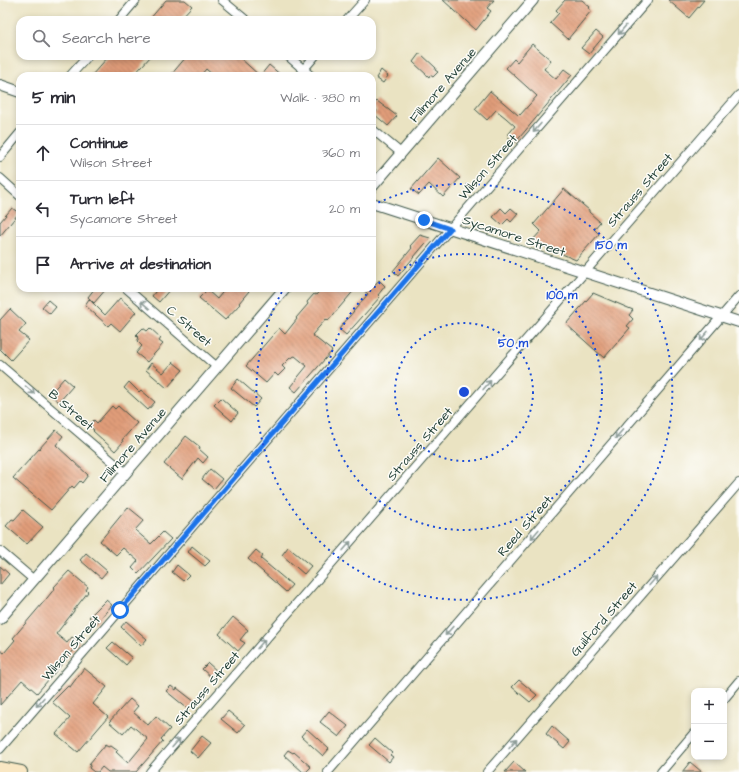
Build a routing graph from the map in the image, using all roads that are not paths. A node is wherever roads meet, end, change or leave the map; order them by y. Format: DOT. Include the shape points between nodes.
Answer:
graph roads {
  1 [pos="136,0"];
  2 [pos="222,0"];
  3 [pos="365,0"];
  4 [pos="533,0"];
  5 [pos="648,0"];
  6 [pos="122,16"];
  7 [pos="241,16"];
  8 [pos="351,16"];
  9 [pos="84,60"];
  10 [pos="292,60"];
  11 [pos="312,60"];
  12 [pos="303,70"];
  13 [pos="74,72"];
  14 [pos="306,72"];
  15 [pos="0,86"];
  16 [pos="16,91"];
  17 [pos="739,95"];
  18 [pos="376,132"];
  19 [pos="16,138"];
  20 [pos="401,154"];
  21 [pos="0,156"];
  22 [pos="0,178"];
  23 [pos="376,182"];
  24 [pos="16,192"];
  25 [pos="376,204"];
  26 [pos="450,229"];
  27 [pos="585,273"];
  28 [pos="131,292"];
  29 [pos="282,292"];
  30 [pos="739,296"];
  31 [pos="721,316"];
  32 [pos="739,322"];
  33 [pos="0,365"];
  34 [pos="217,367"];
  35 [pos="126,473"];
  36 [pos="739,483"];
  37 [pos="0,551"];
  38 [pos="34,580"];
  39 [pos="0,619"];
  40 [pos="739,681"];
  41 [pos="727,695"];
  42 [pos="691,737"];
  43 [pos="0,749"];
  44 [pos="0,768"];
  45 [pos="21,772"];
  46 [pos="150,772"];
  47 [pos="328,772"];
  48 [pos="488,772"];
  49 [pos="661,772"];
  1 -- 6 [label="street"];
  2 -- 7 [label="street"];
  3 -- 8 [label="street"];
  4 -- 20 [label="street, Fillmore Avenue"];
  5 -- 26 [label="street, Wilson Street, one-way"];
  9 -- 13 [label="street"];
  10 -- 12 [label="street"];
  11 -- 12 [label="street"];
  12 -- 14 [label="street"];
  15 -- 16 [label="street"];
  17 -- 27 [label="street, Strauss Street"];
  18 -- 20 [label="street"];
  19 -- 21 [label="street"];
  20 -- 23 [label="street, Fillmore Avenue"];
  22 -- 24 [label="street"];
  25 -- 26 [label="street, Sycamore Street"];
  26 -- 27 [label="street, Sycamore Street"];
  26 -- 43 [label="street, Wilson Street, one-way"];
  27 -- 31 [label="street, Sycamore Street"];
  46 -- 27 [label="street, Strauss Street, one-way"];
  34 -- 28 [label="street, C Street, one-way"];
  29 -- 34 [label="street, Fillmore Avenue"];
  30 -- 31 [label="street, Reed Street"];
  31 -- 32 [label="street, Sycamore Street"];
  31 -- 47 [label="street, Reed Street, one-way"];
  33 -- 35 [label="street, B Street, one-way"];
  34 -- 35 [label="street, Fillmore Avenue"];
  35 -- 38 [label="street, Fillmore Avenue"];
  48 -- 36 [label="street, Guilford Street, one-way"];
  37 -- 38 [label="street"];
  38 -- 39 [label="street, Fillmore Avenue"];
  40 -- 41 [label="street"];
  42 -- 49 [label="street"];
  44 -- 45 [label="main road"];
}
